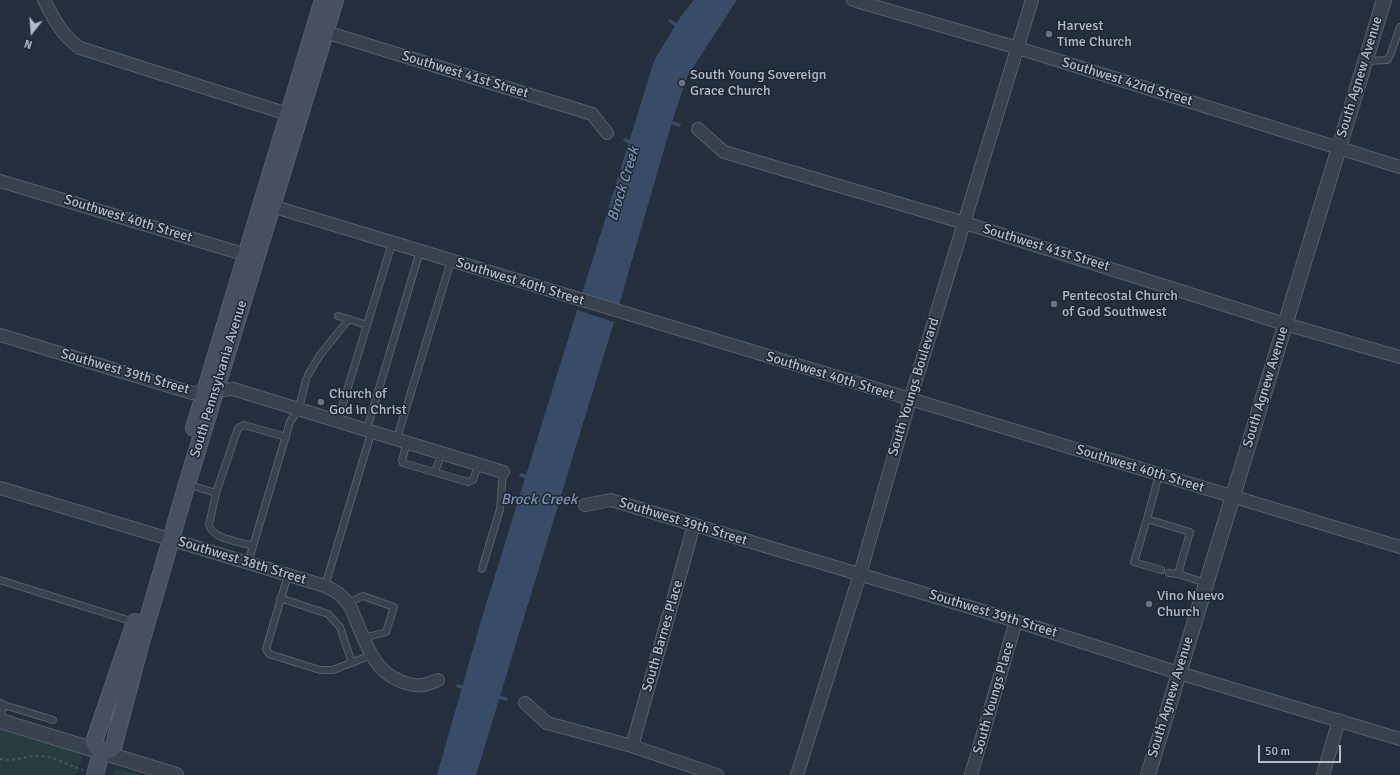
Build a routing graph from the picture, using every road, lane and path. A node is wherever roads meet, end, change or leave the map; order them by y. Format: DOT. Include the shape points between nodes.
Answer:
graph roads {
  1 [pos="44,0"];
  2 [pos="323,0"];
  3 [pos="335,0"];
  4 [pos="853,0"];
  5 [pos="1032,0"];
  6 [pos="1384,0"];
  7 [pos="1400,27"];
  8 [pos="319,30"];
  9 [pos="1018,48"];
  10 [pos="1365,61"];
  11 [pos="293,115"];
  12 [pos="698,129"];
  13 [pos="607,133"];
  14 [pos="1338,149"];
  15 [pos="1400,167"];
  16 [pos="0,181"];
  17 [pos="266,204"];
  18 [pos="965,222"];
  19 [pos="392,243"];
  20 [pos="420,251"];
  21 [pos="251,256"];
  22 [pos="451,261"];
  23 [pos="338,316"];
  24 [pos="349,319"];
  25 [pos="1286,324"];
  26 [pos="367,325"];
  27 [pos="0,335"];
  28 [pos="1400,357"];
  29 [pos="211,391"];
  30 [pos="910,400"];
  31 [pos="299,408"];
  32 [pos="338,420"];
  33 [pos="370,429"];
  34 [pos="286,436"];
  35 [pos="402,439"];
  36 [pos="442,452"];
  37 [pos="479,463"];
  38 [pos="435,472"];
  39 [pos="503,472"];
  40 [pos="1159,475"];
  41 [pos="187,484"];
  42 [pos="0,488"];
  43 [pos="216,493"];
  44 [pos="1232,497"];
  45 [pos="585,505"];
  46 [pos="1147,519"];
  47 [pos="694,525"];
  48 [pos="167,538"];
  49 [pos="253,546"];
  50 [pos="1400,547"];
  51 [pos="248,563"];
  52 [pos="482,569"];
  53 [pos="1161,570"];
  54 [pos="1169,573"];
  55 [pos="860,574"];
  56 [pos="1178,574"];
  57 [pos="288,575"];
  58 [pos="0,580"];
  59 [pos="1206,583"];
  60 [pos="325,586"];
  61 [pos="280,598"];
  62 [pos="348,603"];
  63 [pos="1016,621"];
  64 [pos="140,624"];
  65 [pos="364,638"];
  66 [pos="371,655"];
  67 [pos="352,663"];
  68 [pos="1179,673"];
  69 [pos="438,680"];
  70 [pos="525,703"];
  71 [pos="2,704"];
  72 [pos="0,720"];
  73 [pos="53,720"];
  74 [pos="1339,720"];
  75 [pos="1400,739"];
  76 [pos="632,746"];
  77 [pos="101,753"];
  78 [pos="0,759"];
  79 [pos="95,774"];
  80 [pos="176,775"];
  81 [pos="717,775"];
  82 [pos="797,775"];
  83 [pos="971,775"];
  84 [pos="1148,775"];
  85 [pos="1322,775"];
  1 -- 11 [label="street" via="60,29 80,48"];
  2 -- 8 [label="main road, South Pennsylvania Avenue"];
  3 -- 8 [label="main road, South Pennsylvania Avenue"];
  4 -- 9 [label="street, Southwest 42nd Street"];
  5 -- 9 [label="street, South Youngs Boulevard"];
  6 -- 10 [label="street, South Agnew Avenue"];
  7 -- 10 [label="lane" via="1387,60"];
  8 -- 11 [label="main road, South Pennsylvania Avenue"];
  8 -- 13 [label="street, Southwest 41st Street" via="592,114"];
  9 -- 14 [label="street, Southwest 42nd Street"];
  9 -- 18 [label="street, South Youngs Boulevard"];
  10 -- 14 [label="street, South Agnew Avenue"];
  11 -- 17 [label="main road, South Pennsylvania Avenue"];
  12 -- 18 [label="street, Southwest 41st Street" via="724,152"];
  14 -- 15 [label="street, Southwest 42nd Street"];
  14 -- 25 [label="street, South Agnew Avenue"];
  16 -- 21 [label="street, Southwest 40th Street"];
  17 -- 19 [label="street, Southwest 40th Street"];
  17 -- 21 [label="main road, South Pennsylvania Avenue"];
  18 -- 25 [label="street, Southwest 41st Street"];
  18 -- 30 [label="street, South Youngs Boulevard"];
  19 -- 20 [label="street, Southwest 40th Street"];
  19 -- 26 [label="lane"];
  20 -- 22 [label="street, Southwest 40th Street"];
  20 -- 33 [label="lane"];
  21 -- 29 [label="main road, South Pennsylvania Avenue"];
  22 -- 30 [label="street, Southwest 40th Street"];
  22 -- 35 [label="lane"];
  23 -- 24 [label="lane"];
  24 -- 26 [label="lane"];
  24 -- 31 [label="lane" via="320,355 307,378"];
  25 -- 28 [label="street, Southwest 41st Street"];
  25 -- 44 [label="street, South Agnew Avenue"];
  26 -- 32 [label="lane"];
  27 -- 29 [label="street, Southwest 39th Street" via="192,393"];
  29 -- 31 [label="street, Southwest 39th Street" via="234,388"];
  29 -- 41 [label="main road, South Pennsylvania Avenue"];
  29 -- 48 [label="main road, South Pennsylvania Avenue"];
  30 -- 40 [label="street, Southwest 40th Street"];
  30 -- 55 [label="street, South Youngs Boulevard"];
  31 -- 32 [label="street, Southwest 39th Street"];
  31 -- 34 [label="lane" via="290,422"];
  32 -- 33 [label="street, Southwest 39th Street"];
  33 -- 35 [label="street, Southwest 39th Street"];
  33 -- 60 [label="lane"];
  34 -- 43 [label="lane" via="244,425 238,428"];
  34 -- 49 [label="lane"];
  35 -- 36 [label="street, Southwest 39th Street"];
  35 -- 38 [label="lane" via="403,463"];
  36 -- 37 [label="street, Southwest 39th Street"];
  36 -- 38 [label="lane"];
  37 -- 38 [label="lane" via="473,480 468,482"];
  37 -- 39 [label="street, Southwest 39th Street"];
  39 -- 52 [label="lane" via="500,509"];
  40 -- 44 [label="street, Southwest 40th Street"];
  40 -- 46 [label="lane"];
  41 -- 43 [label="lane"];
  41 -- 48 [label="main road, South Pennsylvania Avenue"];
  42 -- 48 [label="street, Southwest 38th Street"];
  43 -- 49 [label="lane" via="210,529 221,536"];
  44 -- 50 [label="street, Southwest 40th Street"];
  44 -- 59 [label="street, South Agnew Avenue"];
  45 -- 47 [label="street, Southwest 39th Street" via="611,500"];
  46 -- 53 [label="lane" via="1134,562"];
  46 -- 56 [label="lane" via="1190,532"];
  47 -- 55 [label="street, Southwest 39th Street"];
  47 -- 76 [label="street, South Barnes Place"];
  48 -- 51 [label="street, Southwest 38th Street"];
  48 -- 64 [label="main road, South Pennsylvania Avenue"];
  49 -- 51 [label="lane"];
  51 -- 57 [label="street, Southwest 38th Street"];
  54 -- 56 [label="lane"];
  55 -- 63 [label="street, Southwest 39th Street"];
  55 -- 82 [label="street, South Youngs Boulevard"];
  56 -- 59 [label="lane"];
  57 -- 60 [label="street, Southwest 38th Street"];
  57 -- 61 [label="lane"];
  58 -- 64 [label="lane"];
  59 -- 68 [label="street, South Agnew Avenue"];
  60 -- 62 [label="street, Southwest 38th Street" via="342,595"];
  61 -- 67 [label="lane" via="328,614 340,627"];
  61 -- 67 [label="lane" via="266,649 270,654 320,670 333,670"];
  62 -- 65 [label="street, Southwest 38th Street"];
  62 -- 65 [label="lane" via="363,596 394,608 386,632"];
  63 -- 68 [label="street, Southwest 39th Street"];
  63 -- 83 [label="street, South Youngs Place"];
  64 -- 77 [label="main road, South Pennsylvania Avenue" via="113,748"];
  65 -- 66 [label="street, Southwest 38th Street"];
  66 -- 67 [label="lane"];
  66 -- 69 [label="street, Southwest 38th Street" via="380,669 393,678 411,685 424,686"];
  68 -- 74 [label="street, Southwest 39th Street"];
  68 -- 84 [label="street, South Agnew Avenue"];
  70 -- 76 [label="street" via="547,723"];
  71 -- 72 [label="lane"];
  71 -- 73 [label="lane"];
  72 -- 77 [label="street"];
  74 -- 75 [label="street, Southwest 39th Street"];
  74 -- 85 [label="street"];
  76 -- 81 [label="street"];
  77 -- 79 [label="main road"];
  77 -- 80 [label="street"];
  78 -- 79 [label="path" via="44,756 69,767"];
}
